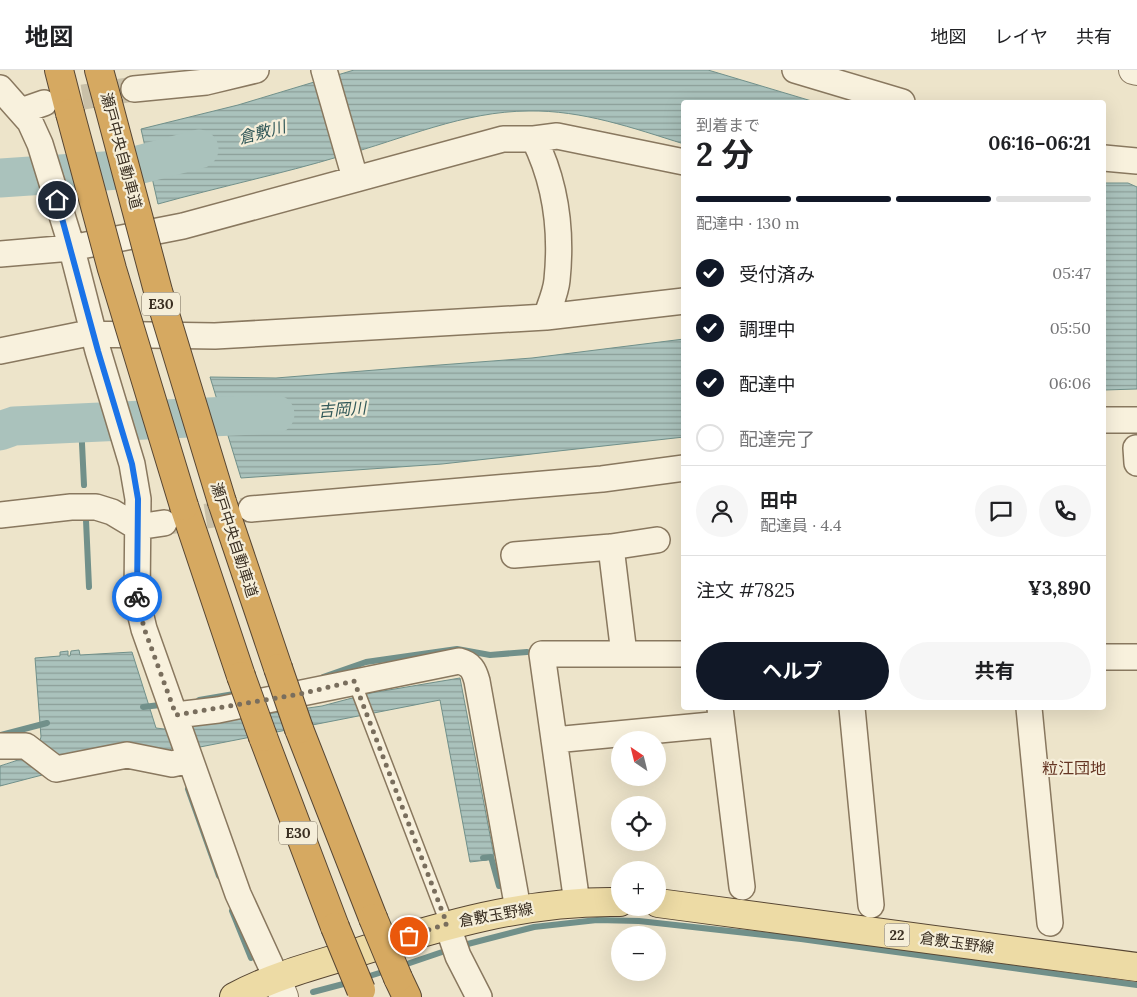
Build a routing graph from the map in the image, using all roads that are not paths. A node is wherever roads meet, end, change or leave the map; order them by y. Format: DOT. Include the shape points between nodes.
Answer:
graph roads {
  1 [pos="59,70"];
  2 [pos="99,70"];
  3 [pos="256,70"];
  4 [pos="324,70"];
  5 [pos="796,70"];
  6 [pos="1133,70"];
  7 [pos="1137,71"];
  8 [pos="0,88"];
  9 [pos="134,89"];
  10 [pos="895,100"];
  11 [pos="534,139"];
  12 [pos="1106,158"];
  13 [pos="681,161"];
  14 [pos="1137,161"];
  15 [pos="354,174"];
  16 [pos="70,243"];
  17 [pos="0,254"];
  18 [pos="681,301"];
  19 [pos="546,317"];
  20 [pos="96,343"];
  21 [pos="0,351"];
  22 [pos="1106,420"];
  23 [pos="1137,420"];
  24 [pos="681,468"];
  25 [pos="251,509"];
  26 [pos="174,514"];
  27 [pos="0,516"];
  28 [pos="137,527"];
  29 [pos="657,540"];
  30 [pos="612,547"];
  31 [pos="514,555"];
  32 [pos="624,654"];
  33 [pos="681,654"];
  34 [pos="1106,656"];
  35 [pos="1137,657"];
  36 [pos="357,687"];
  37 [pos="852,710"];
  38 [pos="1029,710"];
  39 [pos="721,716"];
  40 [pos="554,740"];
  41 [pos="0,746"];
  42 [pos="181,746"];
  43 [pos="742,887"];
  44 [pos="611,902"];
  45 [pos="576,903"];
  46 [pos="666,905"];
  47 [pos="871,905"];
  48 [pos="518,909"];
  49 [pos="1050,922"];
  50 [pos="452,939"];
  51 [pos="1137,968"];
  52 [pos="280,987"];
  53 [pos="402,988"];
  54 [pos="362,993"];
  55 [pos="234,997"];
  56 [pos="479,997"];
  1 -- 26 [label="highway, E30, bridge"];
  2 -- 53 [label="highway, 瀬戸中央自動車道 / E30, bridge" via="158,291 222,502 299,729"];
  3 -- 9 [label="street" via="206,82"];
  4 -- 15 [label="street"];
  5 -- 10 [label="street"];
  6 -- 7 [label="street"];
  8 -- 16 [label="street" via="31,112"];
  11 -- 13 [label="street" via="557,136"];
  11 -- 15 [label="street" via="503,139"];
  11 -- 19 [label="street" via="543,158 557,213 557,281"];
  12 -- 14 [label="street"];
  15 -- 16 [label="street" via="183,226"];
  16 -- 17 [label="street"];
  16 -- 20 [label="street"];
  18 -- 19 [label="street"];
  19 -- 20 [label="street"];
  20 -- 21 [label="street" via="84,334"];
  20 -- 28 [label="street" via="132,464 138,499"];
  22 -- 23 [label="street"];
  24 -- 25 [label="street" via="602,479"];
  26 -- 28 [label="street"];
  26 -- 54 [label="highway, E30, bridge" via="241,676"];
  27 -- 28 [label="street" via="96,507 112,512"];
  28 -- 42 [label="street" via="137,600"];
  29 -- 30 [label="street"];
  30 -- 31 [label="street"];
  30 -- 32 [label="street"];
  32 -- 33 [label="street"];
  32 -- 40 [label="street" via="542,654"];
  34 -- 35 [label="street"];
  36 -- 42 [label="street" via="245,705"];
  36 -- 48 [label="street" via="459,661 474,671"];
  36 -- 50 [label="lane"];
  37 -- 47 [label="street"];
  38 -- 49 [label="street"];
  39 -- 40 [label="street"];
  39 -- 43 [label="street"];
  40 -- 45 [label="street"];
  41 -- 42 [label="street" via="26,746 56,769"];
  42 -- 52 [label="street" via="238,894"];
  44 -- 45 [label="main road, 倉敷玉野線"];
  45 -- 48 [label="main road, 倉敷玉野線"];
  46 -- 51 [label="main road, 倉敷玉野線 / 22"];
  48 -- 50 [label="main road, 倉敷玉野線"];
  50 -- 52 [label="main road, 倉敷玉野線"];
  50 -- 56 [label="street"];
  52 -- 55 [label="main road, 倉敷玉野線"];
}
